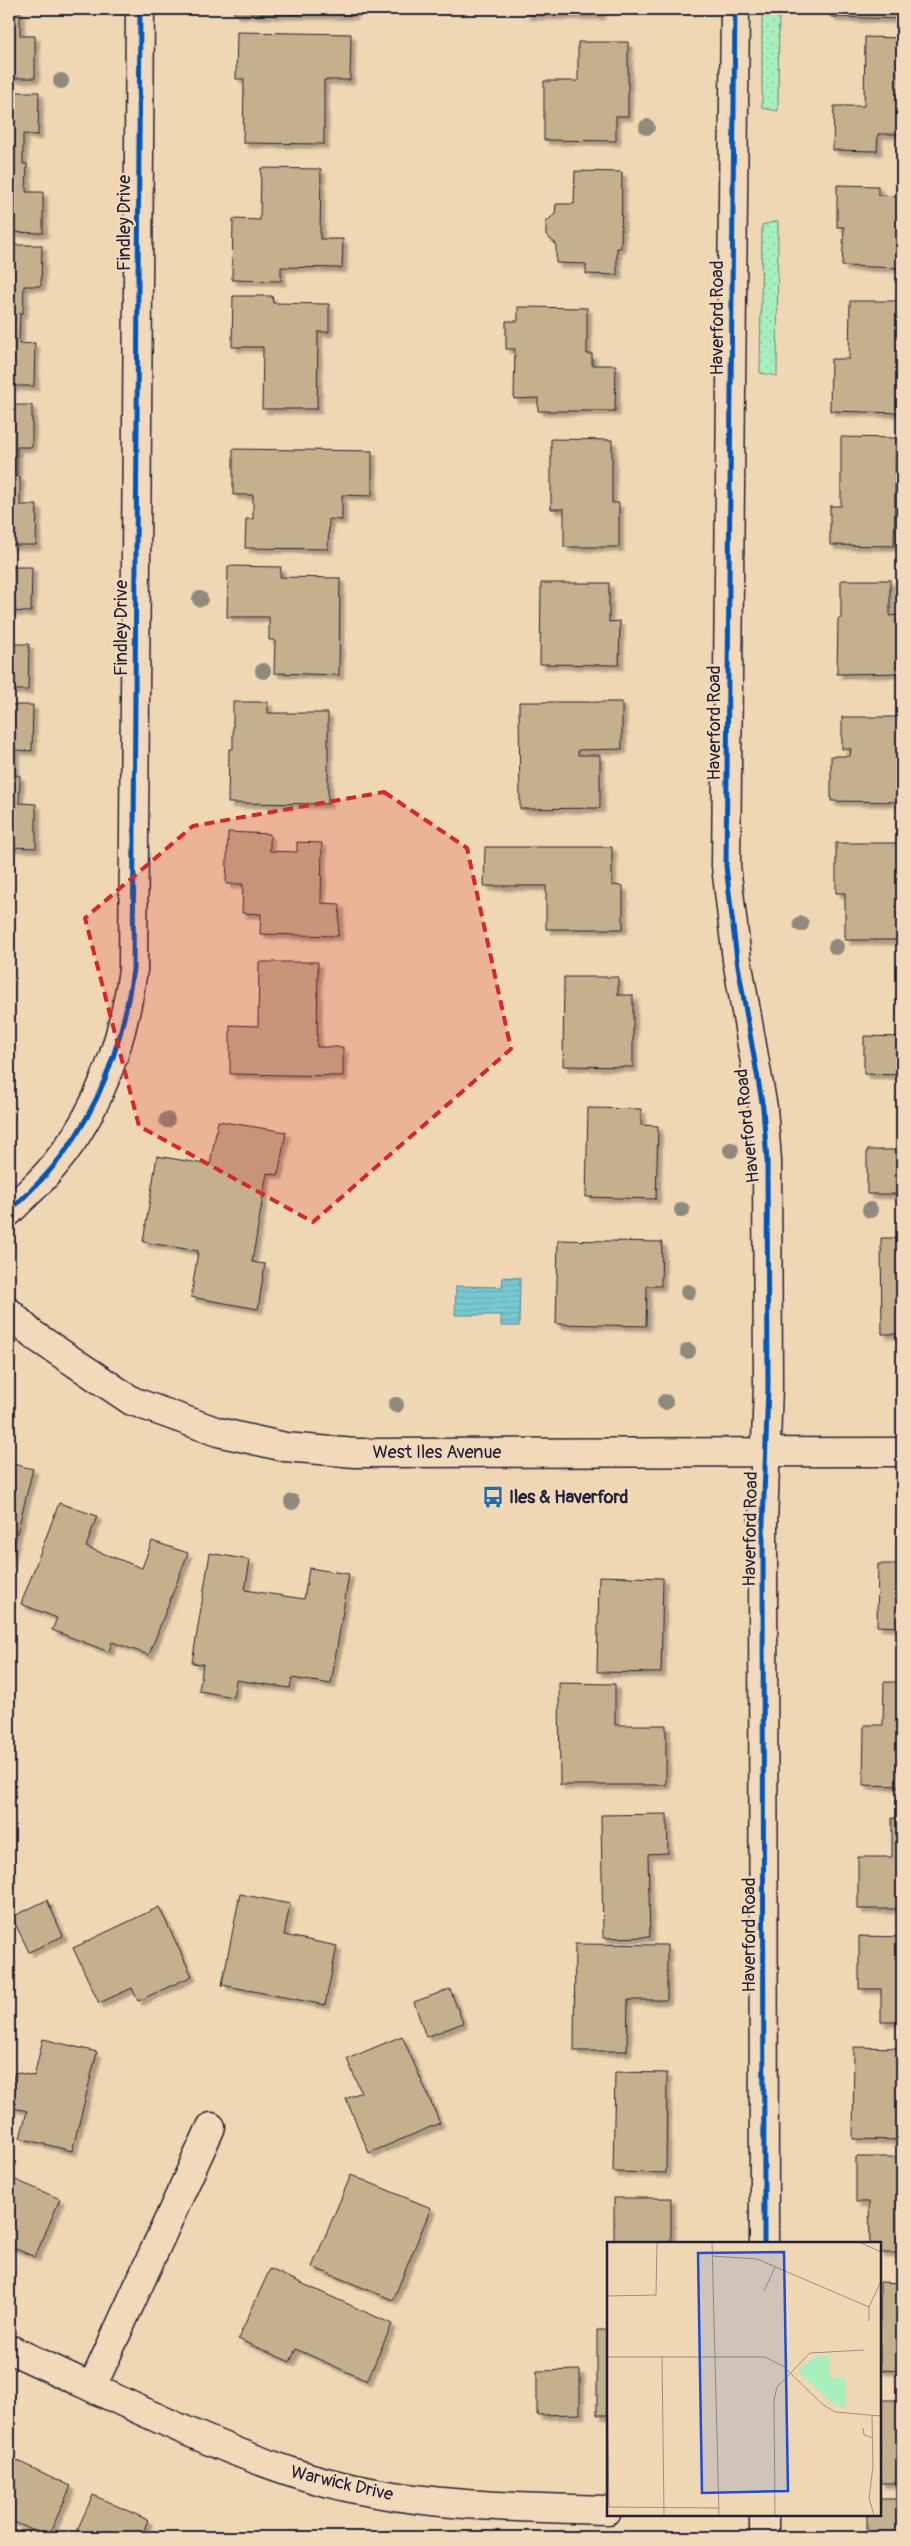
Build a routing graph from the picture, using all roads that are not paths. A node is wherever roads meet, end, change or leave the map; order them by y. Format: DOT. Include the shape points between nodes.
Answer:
graph roads {
  1 [pos="140,9"];
  2 [pos="734,9"];
  3 [pos="9,1212"];
  4 [pos="9,1312"];
  5 [pos="766,1451"];
  6 [pos="902,1452"];
  7 [pos="210,2127"];
  8 [pos="764,2242"];
  9 [pos="9,2349"];
  10 [pos="92,2387"];
  11 [pos="607,2510"];
  12 [pos="764,2516"];
  13 [pos="764,2537"];
  1 -- 3 [label="street, Findley Drive" via="132,970 119,1040 93,1105 52,1168"];
  2 -- 5 [label="street, Haverford Road" via="726,866 767,1161"];
  4 -- 5 [label="street, West Iles Avenue" via="32,1334 132,1401 218,1432 285,1447 355,1453"];
  5 -- 6 [label="street, West Iles Avenue"];
  5 -- 8 [label="street, Haverford Road" via="763,1523"];
  7 -- 10 [label="street"];
  9 -- 10 [label="street, Warwick Drive"];
  10 -- 11 [label="street, Warwick Drive" via="212,2442 288,2471 362,2490 486,2507"];
  12 -- 13 [label="street"];
}
